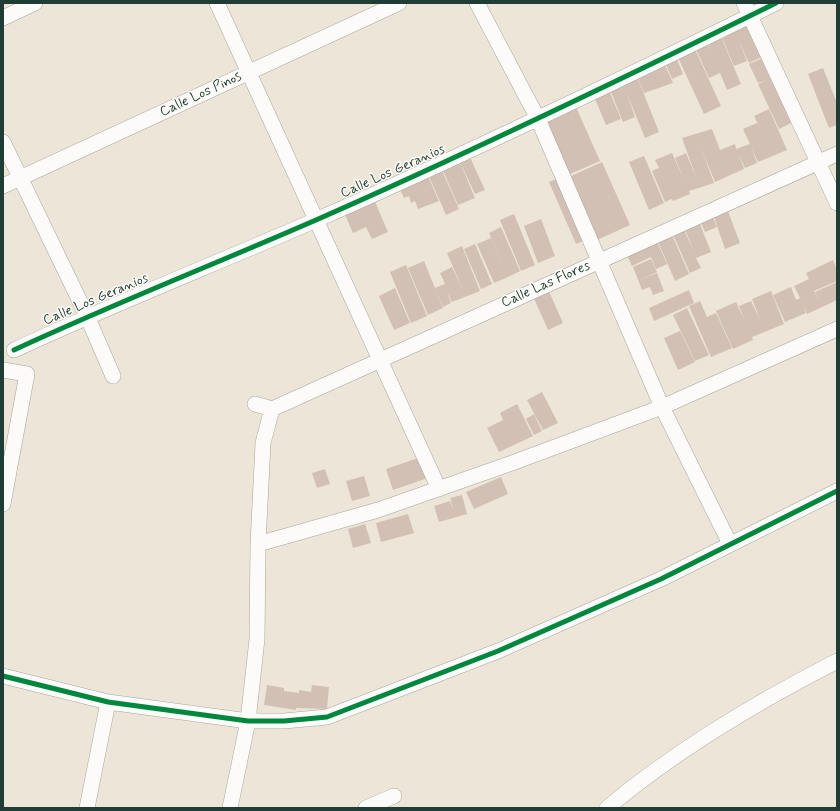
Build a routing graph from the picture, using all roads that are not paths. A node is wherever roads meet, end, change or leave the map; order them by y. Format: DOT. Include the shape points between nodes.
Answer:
graph roads {
  1 [pos="35,3"];
  2 [pos="216,3"];
  3 [pos="400,3"];
  4 [pos="477,3"];
  5 [pos="776,3"];
  6 [pos="747,10"];
  7 [pos="3,18"];
  8 [pos="249,73"];
  9 [pos="538,120"];
  10 [pos="3,142"];
  11 [pos="837,154"];
  12 [pos="818,162"];
  13 [pos="20,178"];
  14 [pos="3,186"];
  15 [pos="837,203"];
  16 [pos="315,221"];
  17 [pos="599,261"];
  18 [pos="87,316"];
  19 [pos="837,329"];
  20 [pos="14,350"];
  21 [pos="380,360"];
  22 [pos="3,370"];
  23 [pos="113,376"];
  24 [pos="255,404"];
  25 [pos="662,406"];
  26 [pos="272,409"];
  27 [pos="439,489"];
  28 [pos="837,491"];
  29 [pos="3,504"];
  30 [pos="258,544"];
  31 [pos="730,544"];
  32 [pos="837,660"];
  33 [pos="3,676"];
  34 [pos="108,702"];
  35 [pos="248,722"];
  36 [pos="394,796"];
  37 [pos="87,808"];
  38 [pos="230,808"];
  39 [pos="366,808"];
  40 [pos="607,808"];
  1 -- 7 [label="street"];
  2 -- 8 [label="street"];
  3 -- 8 [label="street, Calle Los Pinos"];
  4 -- 9 [label="street"];
  5 -- 6 [label="street, Calle Los Geranios"];
  6 -- 9 [label="street, Calle Los Geranios"];
  6 -- 12 [label="street"];
  8 -- 13 [label="street, Calle Los Pinos"];
  8 -- 16 [label="street"];
  9 -- 16 [label="street, Calle Los Geranios"];
  9 -- 17 [label="street"];
  10 -- 13 [label="street"];
  11 -- 12 [label="street, Calle Las Flores"];
  12 -- 15 [label="street"];
  12 -- 17 [label="street, Calle Las Flores"];
  13 -- 14 [label="street, Calle Los Pinos"];
  13 -- 18 [label="street"];
  16 -- 18 [label="street, Calle Los Geranios"];
  16 -- 21 [label="street"];
  17 -- 21 [label="street, Calle Las Flores"];
  17 -- 25 [label="street"];
  18 -- 20 [label="street, Calle Los Geranios"];
  18 -- 23 [label="street"];
  19 -- 25 [label="street"];
  21 -- 26 [label="street, Calle Las Flores"];
  21 -- 27 [label="street"];
  22 -- 29 [label="street" via="27,374"];
  24 -- 26 [label="street"];
  25 -- 27 [label="street"];
  25 -- 31 [label="street"];
  26 -- 30 [label="street" via="263,444"];
  27 -- 30 [label="street" via="378,510"];
  28 -- 31 [label="street"];
  30 -- 35 [label="street" via="257,639"];
  31 -- 35 [label="street" via="661,579 498,651 327,717"];
  32 -- 40 [label="street" via="726,723 639,781"];
  33 -- 34 [label="street"];
  34 -- 35 [label="street"];
  34 -- 37 [label="street"];
  35 -- 38 [label="street"];
  36 -- 39 [label="street"];
}
